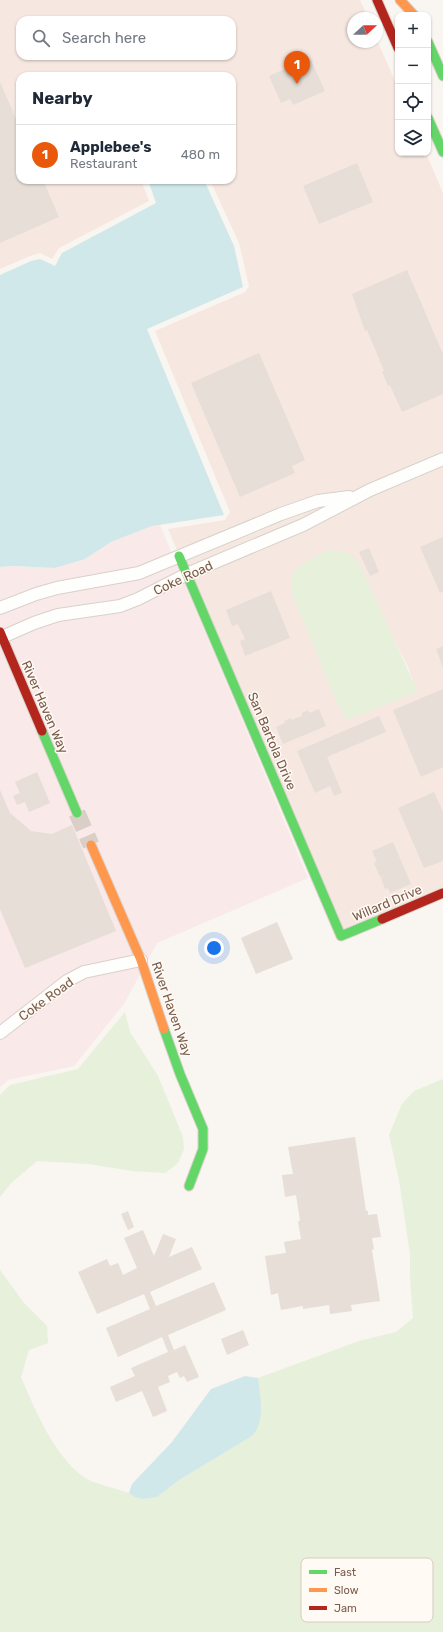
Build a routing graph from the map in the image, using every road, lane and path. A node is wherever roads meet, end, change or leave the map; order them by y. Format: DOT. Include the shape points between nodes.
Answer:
graph roads {
  1 [pos="377,0"];
  2 [pos="400,0"];
  3 [pos="409,0"];
  4 [pos="412,12"];
  5 [pos="414,12"];
  6 [pos="395,41"];
  7 [pos="431,48"];
  8 [pos="443,76"];
  9 [pos="429,120"];
  10 [pos="443,152"];
  11 [pos="443,458"];
  12 [pos="358,496"];
  13 [pos="179,556"];
  14 [pos="187,574"];
  15 [pos="0,608"];
  16 [pos="1,636"];
  17 [pos="77,813"];
  18 [pos="90,845"];
  19 [pos="443,893"];
  20 [pos="341,936"];
  21 [pos="141,960"];
  22 [pos="0,1033"];
  23 [pos="189,1186"];
  1 -- 6 [label="street"];
  2 -- 4 [label="street"];
  3 -- 5 [label="street"];
  7 -- 8 [label="street"];
  9 -- 10 [label="street"];
  11 -- 12 [label="street, Coke Road"];
  12 -- 13 [label="street, Coke Road" via="318,501"];
  12 -- 14 [label="street, Coke Road" via="303,526"];
  13 -- 14 [label="street, San Bartola Drive"];
  13 -- 15 [label="street, Coke Road" via="139,573 57,588"];
  14 -- 16 [label="street, Coke Road" via="120,606 58,615"];
  14 -- 20 [label="street, San Bartola Drive"];
  16 -- 17 [label="street, River Haven Way"];
  18 -- 21 [label="street, River Haven Way"];
  19 -- 20 [label="street, Willard Drive"];
  21 -- 22 [label="street, Coke Road" via="84,972 67,981"];
  21 -- 23 [label="street, River Haven Way" via="180,1074 202,1129 203,1149"];
}
